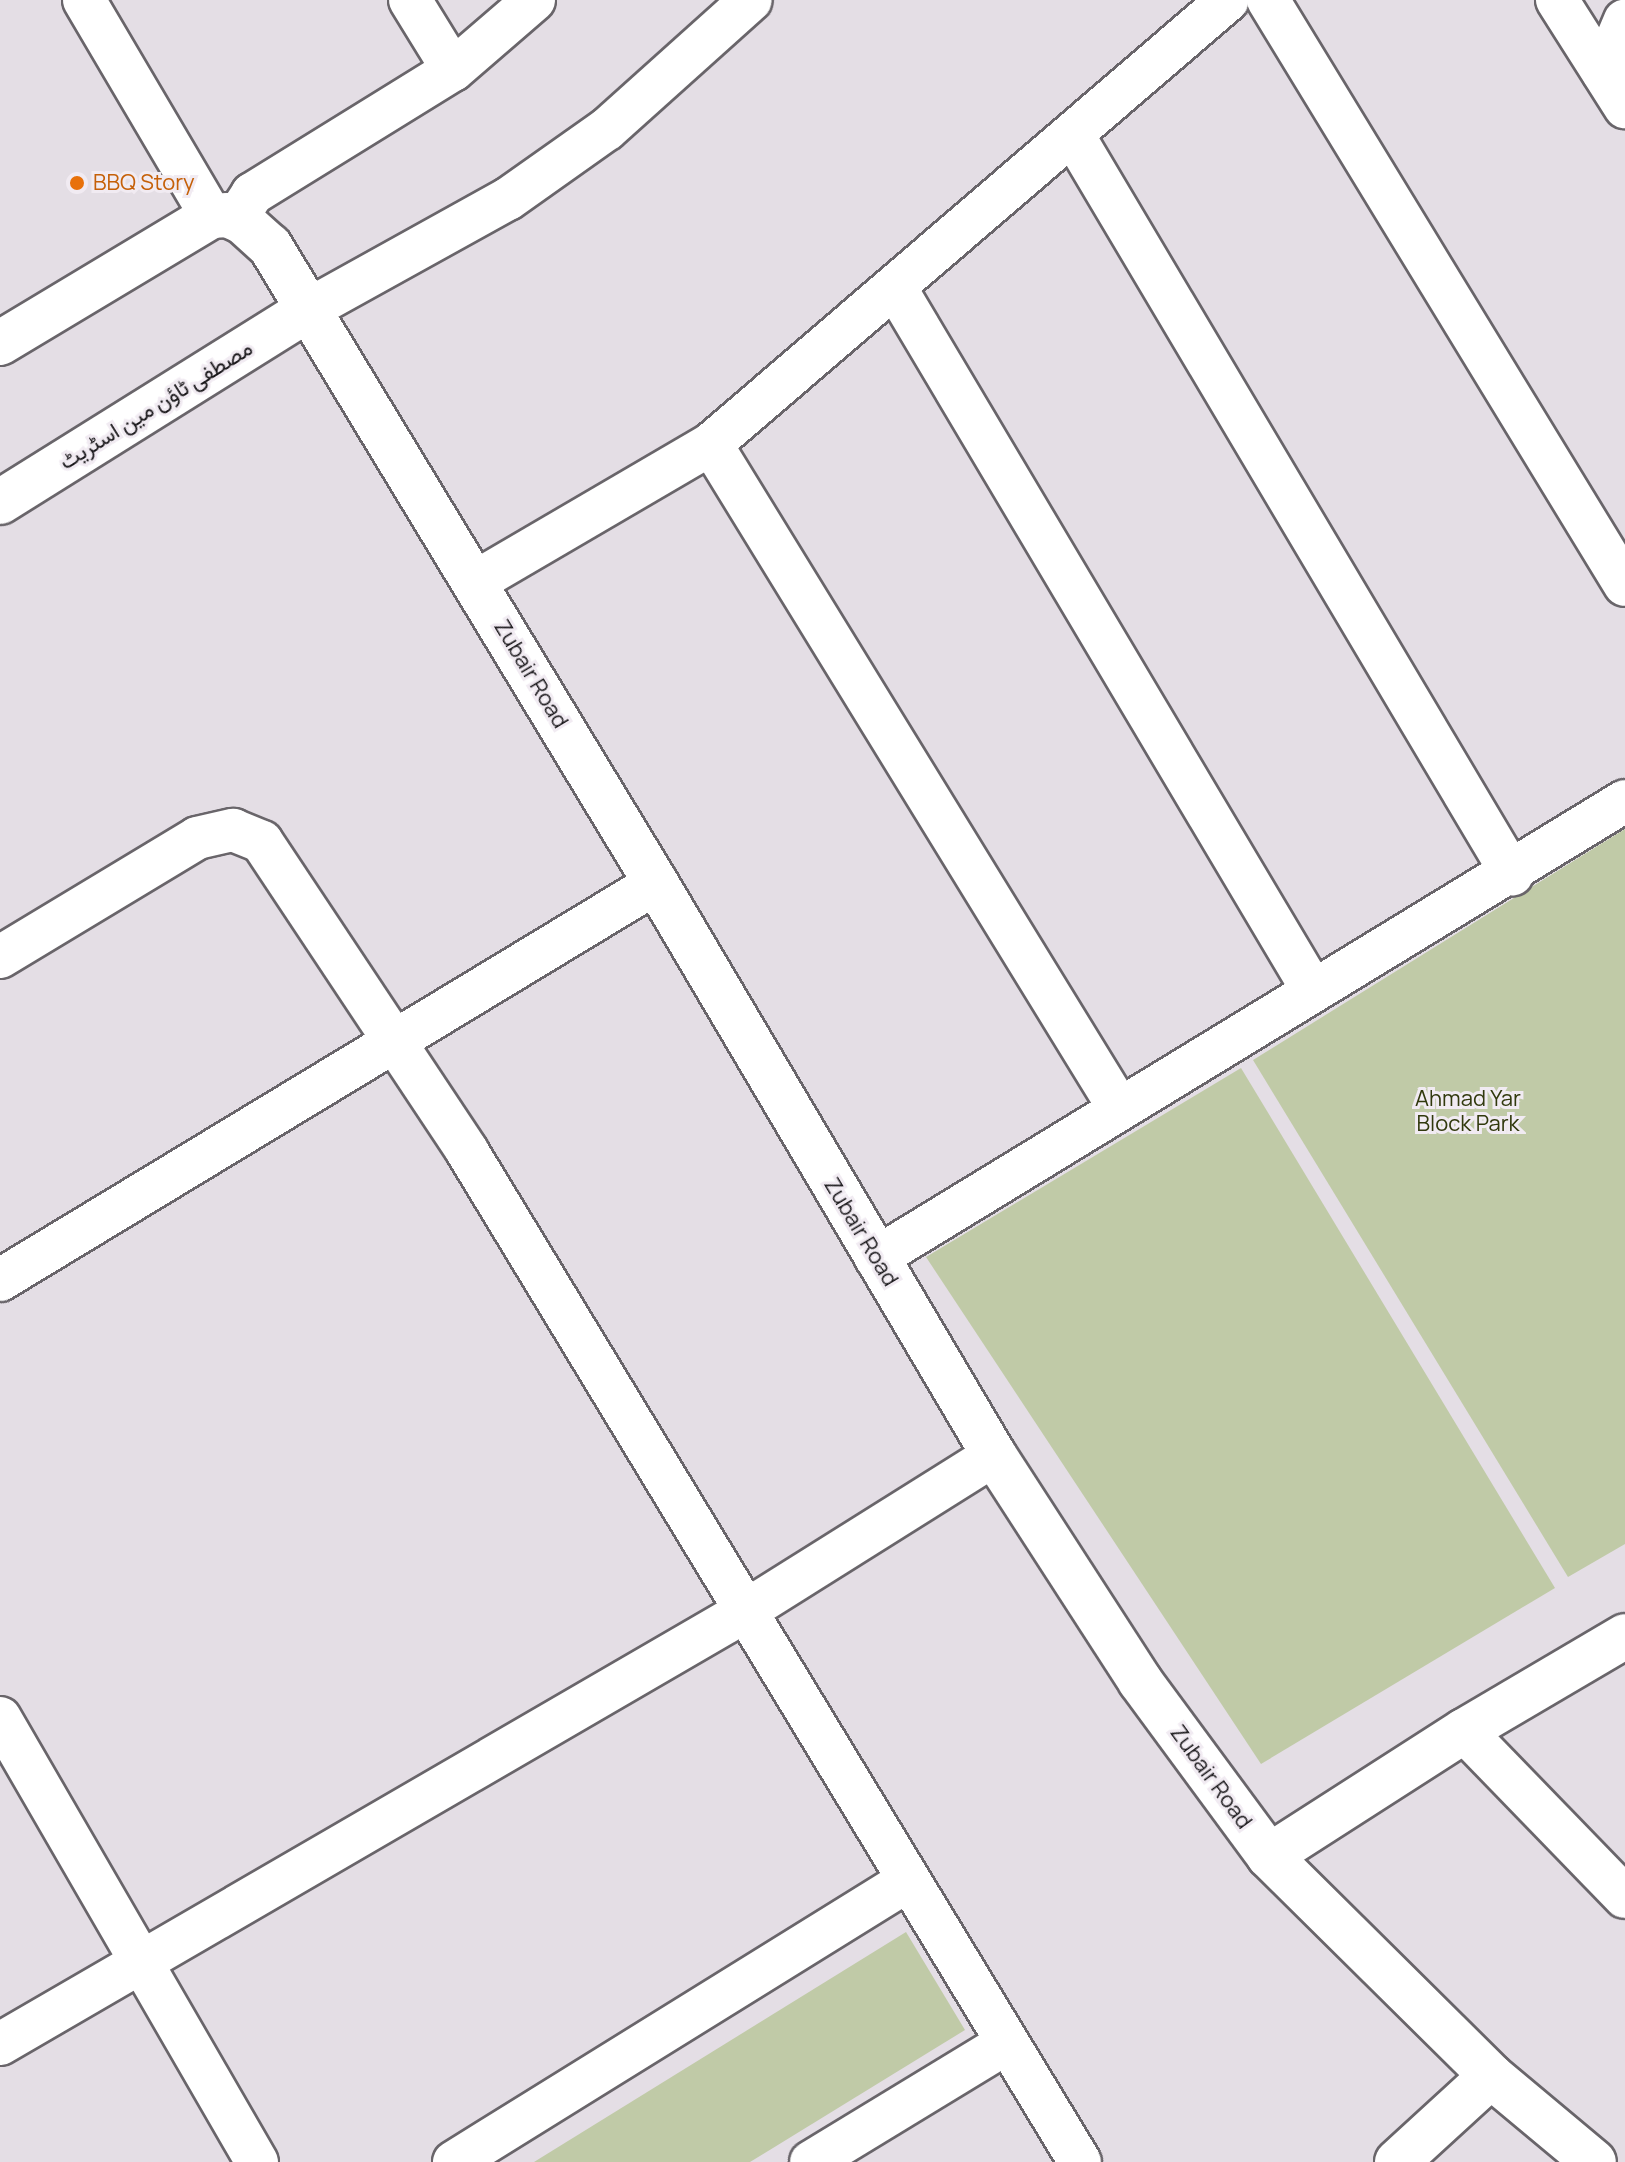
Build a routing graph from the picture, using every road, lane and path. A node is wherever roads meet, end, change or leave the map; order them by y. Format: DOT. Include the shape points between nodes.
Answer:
graph roads {
  1 [pos="84,0"];
  2 [pos="410,0"];
  3 [pos="534,0"];
  4 [pos="751,0"];
  5 [pos="1228,0"];
  6 [pos="1268,0"];
  7 [pos="1557,0"];
  8 [pos="1625,20"];
  9 [pos="453,70"];
  10 [pos="1614,70"];
  11 [pos="1625,107"];
  12 [pos="1073,135"];
  13 [pos="224,218"];
  14 [pos="896,289"];
  15 [pos="311,308"];
  16 [pos="0,343"];
  17 [pos="711,444"];
  18 [pos="0,502"];
  19 [pos="475,582"];
  20 [pos="1625,585"];
  21 [pos="1625,801"];
  22 [pos="1512,874"];
  23 [pos="656,883"];
  24 [pos="0,957"];
  25 [pos="1312,989"];
  26 [pos="394,1039"];
  27 [pos="1119,1108"];
  28 [pos="876,1258"];
  29 [pos="0,1280"];
  30 [pos="994,1455"];
  31 [pos="744,1612"];
  32 [pos="1624,1639"];
  33 [pos="0,1718"];
  34 [pos="1464,1731"];
  35 [pos="1269,1856"];
  36 [pos="907,1881"];
  37 [pos="1625,1897"];
  38 [pos="142,1961"];
  39 [pos="0,2044"];
  40 [pos="1005,2044"];
  41 [pos="1491,2076"];
  42 [pos="257,2162"];
  43 [pos="454,2162"];
  44 [pos="811,2162"];
  45 [pos="1080,2162"];
  46 [pos="1397,2162"];
  47 [pos="1594,2162"];
  1 -- 13 [label="street"];
  2 -- 9 [label="street"];
  3 -- 9 [label="street"];
  4 -- 15 [label="street" via="607,129 508,199"];
  5 -- 12 [label="street"];
  6 -- 20 [label="street"];
  7 -- 10 [label="street"];
  8 -- 10 [label="street"];
  9 -- 13 [label="street" via="252,194"];
  10 -- 11 [label="street"];
  12 -- 14 [label="street"];
  12 -- 22 [label="street"];
  13 -- 15 [label="street, Zubair Road" via="270,246"];
  13 -- 16 [label="street"];
  14 -- 17 [label="street"];
  14 -- 25 [label="street"];
  15 -- 18 [label="street, مصطفی ٹاؤن مین اسٹریٹ"];
  15 -- 19 [label="street, Zubair Road"];
  17 -- 19 [label="street"];
  17 -- 27 [label="street"];
  19 -- 23 [label="street, Zubair Road"];
  21 -- 22 [label="street"];
  22 -- 25 [label="street"];
  23 -- 26 [label="street"];
  23 -- 28 [label="street, Zubair Road"];
  24 -- 26 [label="street" via="178,846 233,830 262,842"];
  25 -- 27 [label="street"];
  26 -- 29 [label="street"];
  26 -- 31 [label="street"];
  27 -- 28 [label="street"];
  28 -- 30 [label="street, Zubair Road"];
  30 -- 31 [label="street"];
  30 -- 35 [label="street, Zubair Road" via="1140,1681"];
  31 -- 36 [label="street"];
  31 -- 38 [label="street"];
  32 -- 34 [label="street"];
  33 -- 38 [label="street"];
  34 -- 35 [label="street"];
  34 -- 37 [label="street"];
  35 -- 41 [label="street, Zubair Road"];
  36 -- 40 [label="street"];
  36 -- 43 [label="street"];
  38 -- 39 [label="street"];
  38 -- 42 [label="street"];
  40 -- 44 [label="street"];
  40 -- 45 [label="street"];
  41 -- 46 [label="street"];
  41 -- 47 [label="street, Zubair Road"];
}
